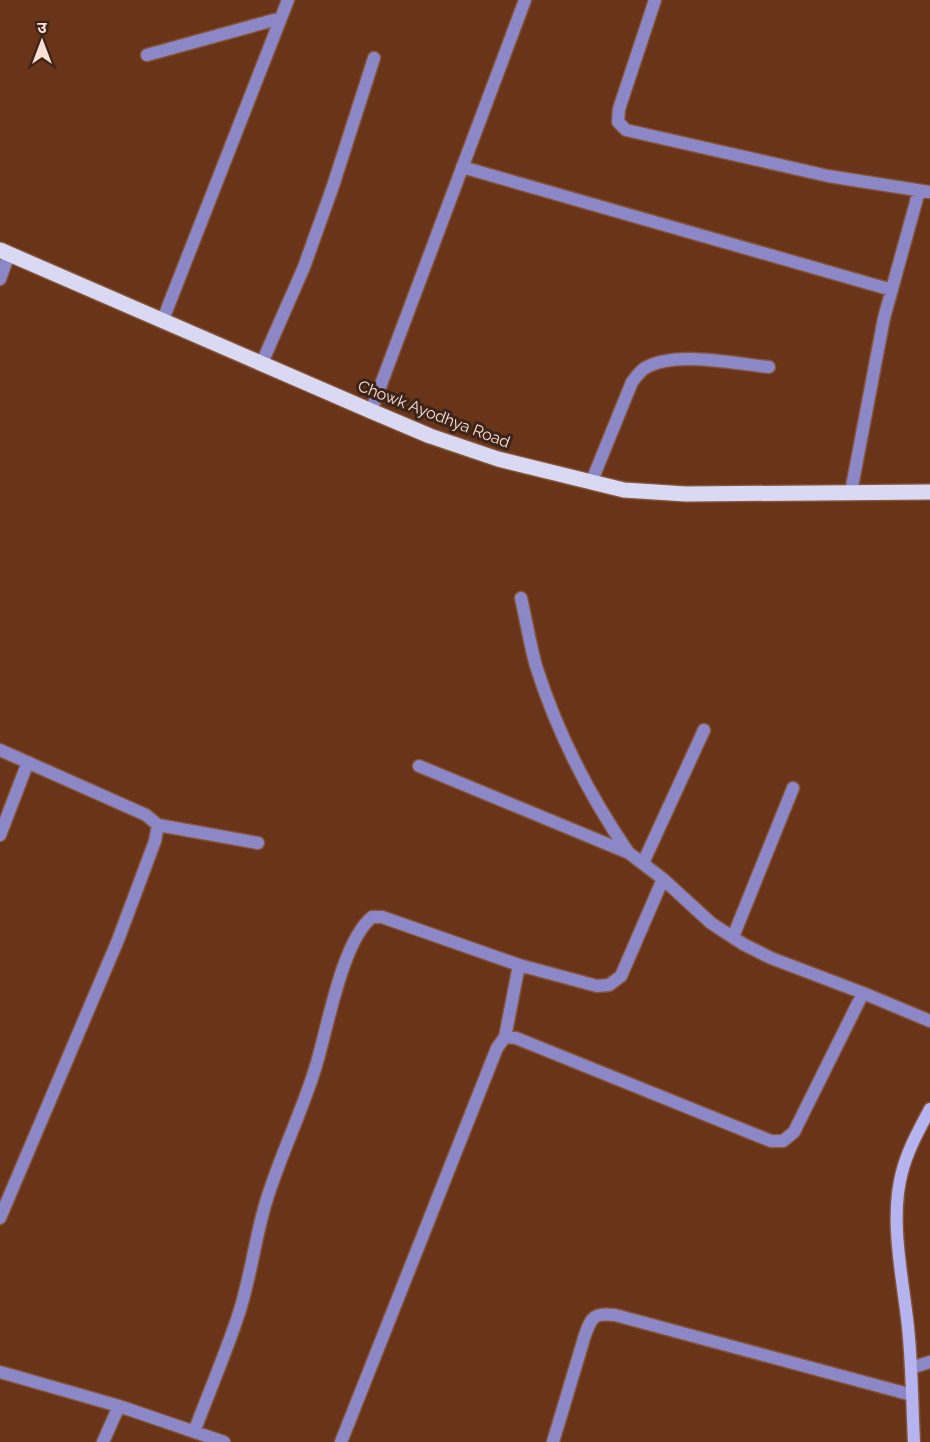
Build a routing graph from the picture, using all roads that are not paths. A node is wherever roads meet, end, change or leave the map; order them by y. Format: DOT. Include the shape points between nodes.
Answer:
graph roads {
  1 [pos="288,0"];
  2 [pos="525,0"];
  3 [pos="655,0"];
  4 [pos="281,18"];
  5 [pos="147,55"];
  6 [pos="374,58"];
  7 [pos="462,167"];
  8 [pos="924,191"];
  9 [pos="4,252"];
  10 [pos="0,279"];
  11 [pos="892,290"];
  12 [pos="162,322"];
  13 [pos="261,365"];
  14 [pos="769,367"];
  15 [pos="371,411"];
  16 [pos="591,483"];
  17 [pos="851,492"];
  18 [pos="930,492"];
  19 [pos="520,598"];
  20 [pos="704,730"];
  21 [pos="0,750"];
  22 [pos="28,762"];
  23 [pos="419,766"];
  24 [pos="793,788"];
  25 [pos="158,825"];
  26 [pos="0,835"];
  27 [pos="258,843"];
  28 [pos="629,853"];
  29 [pos="643,863"];
  30 [pos="663,879"];
  31 [pos="733,938"];
  32 [pos="519,965"];
  33 [pos="863,993"];
  34 [pos="930,1021"];
  35 [pos="504,1037"];
  36 [pos="930,1109"];
  37 [pos="0,1218"];
  38 [pos="930,1362"];
  39 [pos="911,1368"];
  40 [pos="0,1372"];
  41 [pos="912,1395"];
  42 [pos="119,1406"];
  43 [pos="194,1432"];
  44 [pos="103,1442"];
  45 [pos="224,1442"];
  46 [pos="341,1442"];
  47 [pos="553,1442"];
  48 [pos="914,1442"];
  1 -- 4 [label="street"];
  2 -- 7 [label="street"];
  3 -- 8 [label="street" via="619,109 618,122 626,130 828,176"];
  4 -- 5 [label="street"];
  4 -- 12 [label="street"];
  6 -- 13 [label="street" via="304,267"];
  7 -- 11 [label="street"];
  7 -- 15 [label="street"];
  8 -- 11 [label="street"];
  9 -- 10 [label="street"];
  9 -- 12 [label="main road, Chowk Ayodhya Road"];
  11 -- 17 [label="street" via="870,383"];
  12 -- 13 [label="main road, Chowk Ayodhya Road"];
  13 -- 15 [label="main road, Chowk Ayodhya Road"];
  14 -- 16 [label="street" via="667,360 643,369 632,382"];
  15 -- 16 [label="main road, Chowk Ayodhya Road" via="498,459"];
  16 -- 17 [label="main road, Chowk Ayodhya Road" via="624,490 686,494"];
  17 -- 18 [label="main road, Chowk Ayodhya Road"];
  19 -- 28 [label="street" via="548,699 586,785"];
  20 -- 29 [label="street"];
  21 -- 22 [label="street"];
  22 -- 25 [label="street" via="146,815"];
  22 -- 26 [label="street"];
  23 -- 28 [label="street"];
  24 -- 31 [label="street"];
  25 -- 27 [label="street"];
  25 -- 37 [label="street" via="118,940"];
  28 -- 29 [label="street"];
  29 -- 30 [label="street"];
  30 -- 31 [label="street" via="711,924"];
  30 -- 32 [label="street" via="621,976 609,985 597,986"];
  31 -- 33 [label="street" via="771,958"];
  32 -- 35 [label="street"];
  32 -- 43 [label="street" via="382,917 372,916 363,924 354,939 315,1071 278,1166 239,1313"];
  33 -- 34 [label="street"];
  33 -- 35 [label="street" via="794,1132 783,1141 771,1141 516,1038"];
  35 -- 46 [label="street"];
  36 -- 39 [label="main road" via="912,1143 902,1174 898,1215"];
  38 -- 39 [label="street"];
  39 -- 41 [label="main road"];
  40 -- 42 [label="street"];
  41 -- 47 [label="street" via="600,1313 591,1319 585,1335"];
  41 -- 48 [label="main road"];
  42 -- 43 [label="street"];
  42 -- 44 [label="street"];
  43 -- 45 [label="street"];
}
